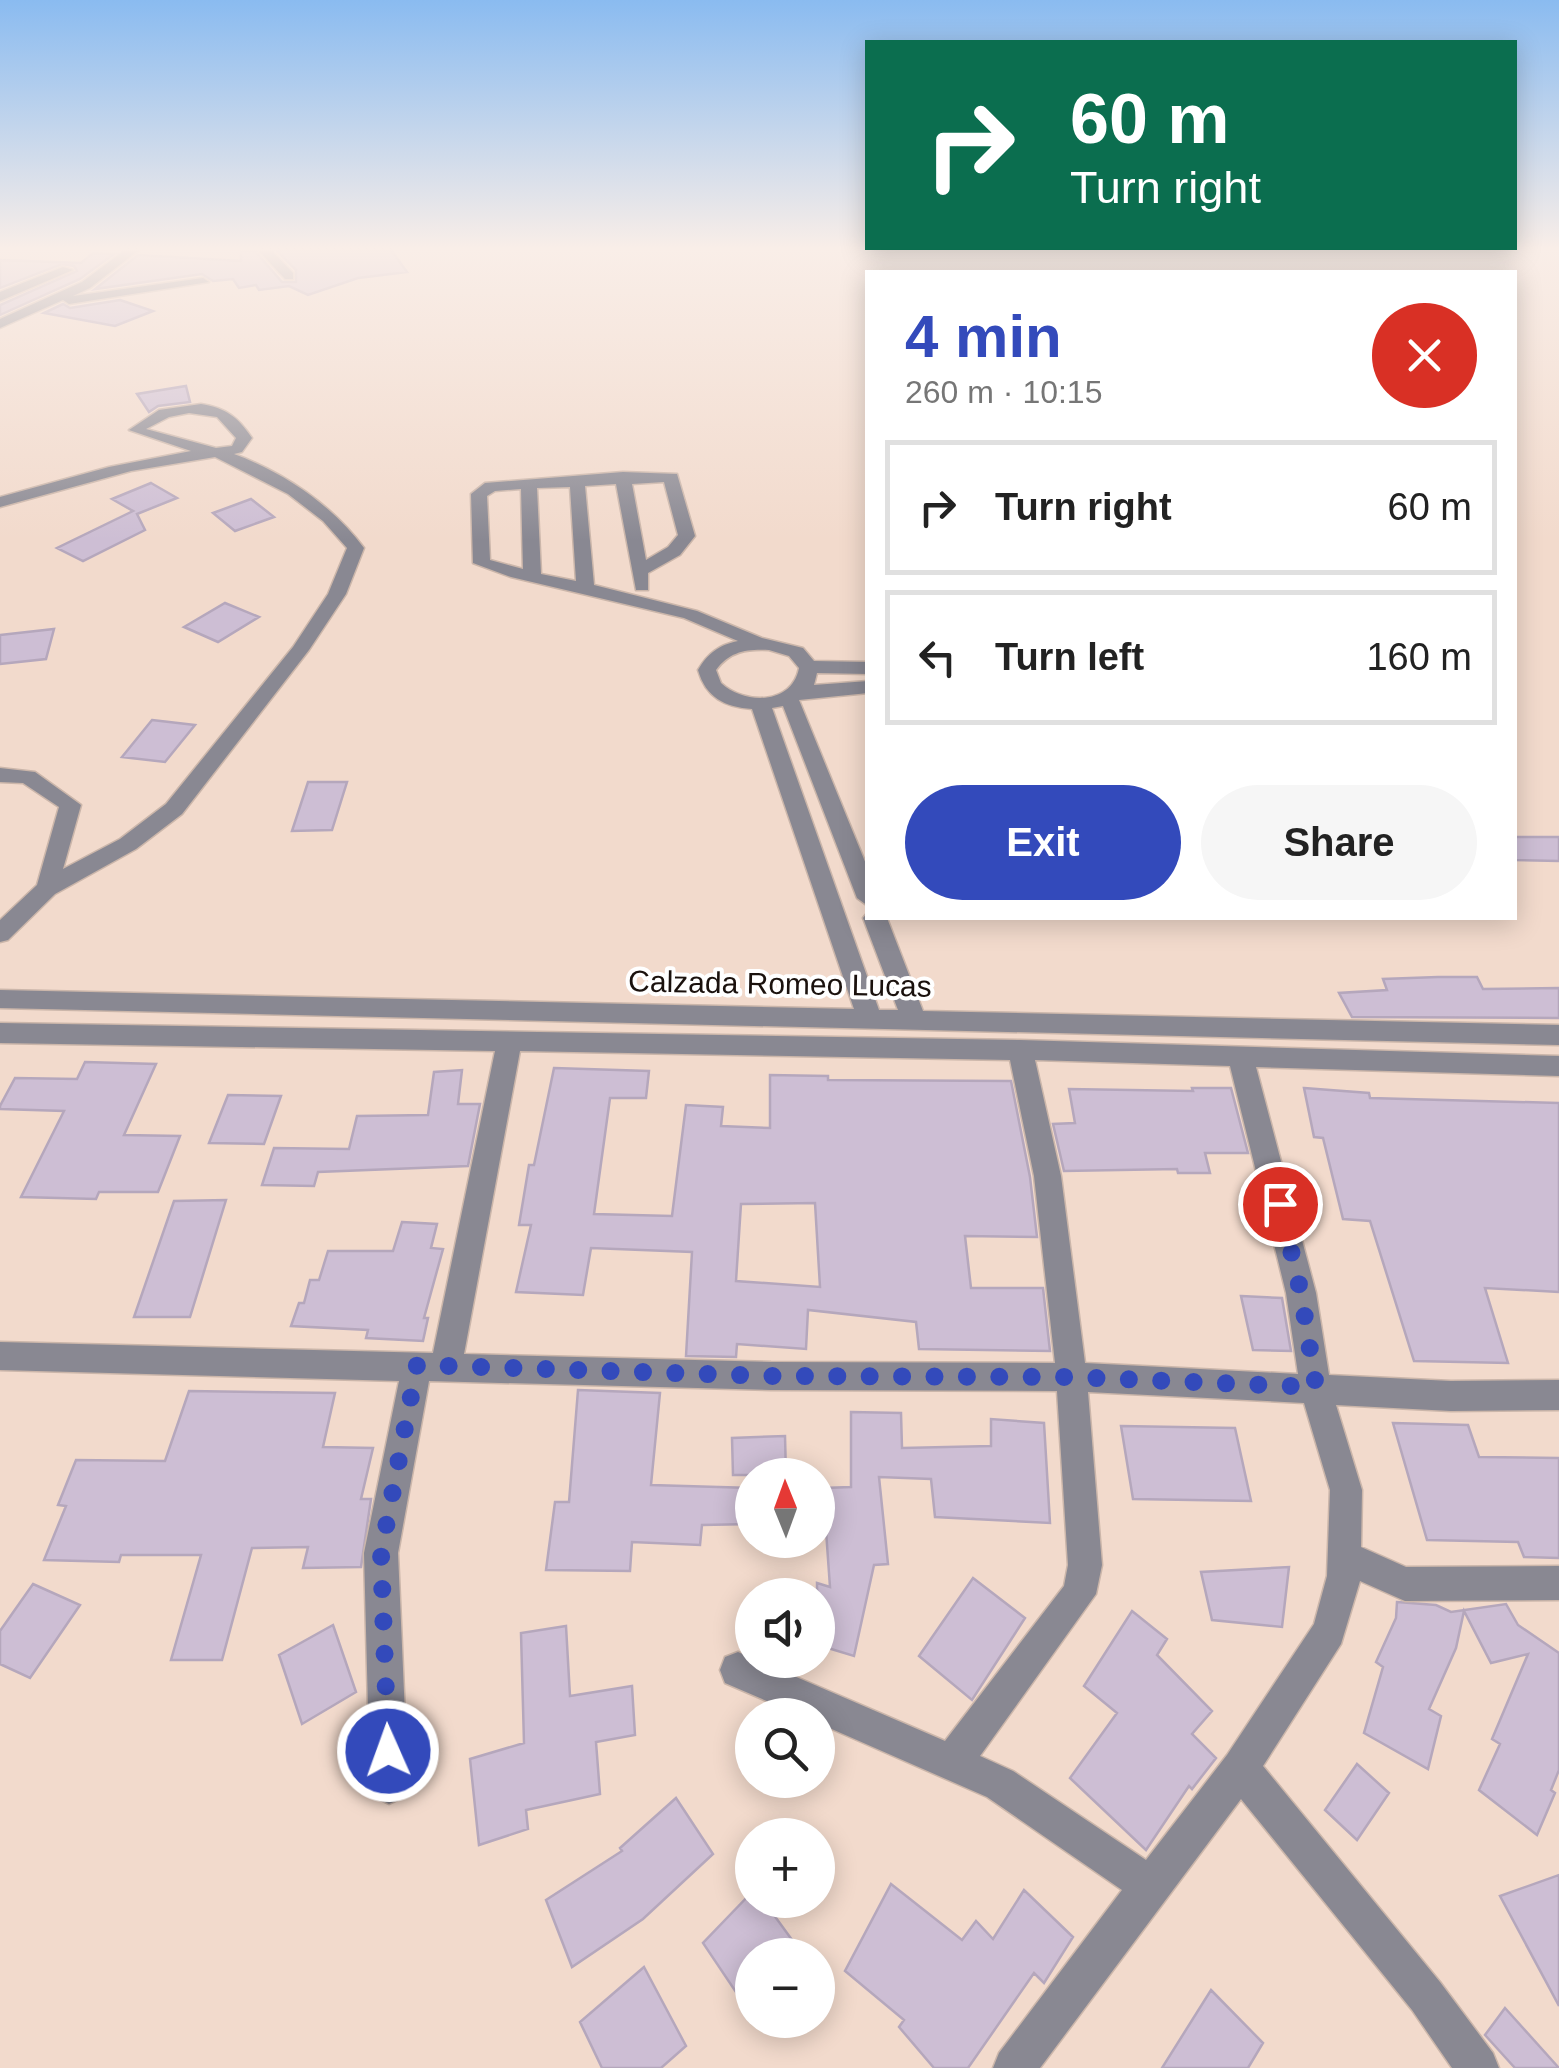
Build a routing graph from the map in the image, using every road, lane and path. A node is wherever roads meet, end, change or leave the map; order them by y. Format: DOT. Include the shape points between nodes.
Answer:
graph roads {
  1 [pos="218,454"];
  2 [pos="623,478"];
  3 [pos="577,480"];
  4 [pos="530,484"];
  5 [pos="0,502"];
  6 [pos="639,571"];
  7 [pos="532,575"];
  8 [pos="586,587"];
  9 [pos="645,600"];
  10 [pos="756,644"];
  11 [pos="809,667"];
  12 [pos="865,668"];
  13 [pos="865,687"];
  14 [pos="794,695"];
  15 [pos="760,704"];
  16 [pos="0,775"];
  17 [pos="47,888"];
  18 [pos="865,890"];
  19 [pos="876,920"];
  20 [pos="0,934"];
  21 [pos="0,999"];
  22 [pos="870,1019"];
  23 [pos="914,1020"];
  24 [pos="0,1033"];
  25 [pos="1559,1035"];
  26 [pos="508,1043"];
  27 [pos="1020,1050"];
  28 [pos="1240,1057"];
  29 [pos="1559,1066"];
  30 [pos="0,1356"];
  31 [pos="432,1365"];
  32 [pos="1071,1377"];
  33 [pos="1316,1387"];
  34 [pos="1559,1395"];
  35 [pos="1344,1556"];
  36 [pos="1559,1583"];
  37 [pos="756,1678"];
  38 [pos="952,1764"];
  39 [pos="1240,1768"];
  40 [pos="389,1785"];
  41 [pos="1150,1886"];
  42 [pos="1014,2068"];
  43 [pos="1478,2068"];
  1 -- 1 [label="street" via="237,449 244,438 212,410 144,420 136,430"];
  1 -- 5 [label="street" via="114,471"];
  1 -- 17 [label="street" via="252,467 337,522 356,548 337,594 300,650 174,809 128,844"];
  2 -- 3 [label="street"];
  2 -- 6 [label="street"];
  2 -- 6 [label="street" via="671,478 688,536"];
  3 -- 4 [label="street"];
  3 -- 8 [label="street"];
  4 -- 7 [label="street"];
  4 -- 7 [label="street" via="491,486 478,494 480,560"];
  6 -- 9 [label="street"];
  7 -- 8 [label="street"];
  8 -- 9 [label="street"];
  9 -- 10 [label="street" via="703,616"];
  10 -- 11 [label="street" via="796,652"];
  10 -- 15 [label="street" via="718,654 707,678 720,694"];
  11 -- 12 [label="street"];
  11 -- 14 [label="street" via="807,684"];
  13 -- 14 [label="street"];
  14 -- 15 [label="street"];
  14 -- 18 [label="street"];
  15 -- 22 [label="street"];
  16 -- 17 [label="street" via="28,776 70,805"];
  17 -- 20 [label="street"];
  19 -- 23 [label="street"];
  21 -- 22 [label="street, Calzada Romeo Lucas"];
  22 -- 23 [label="street, Calzada Romeo Lucas"];
  23 -- 25 [label="street, Calzada Romeo Lucas"];
  24 -- 26 [label="street, Calzada Romeo Lucas"];
  26 -- 27 [label="street, Calzada Romeo Lucas"];
  26 -- 31 [label="street"];
  27 -- 28 [label="street, Calzada Romeo Lucas"];
  27 -- 32 [label="street" via="1042,1126"];
  28 -- 29 [label="street, Calzada Romeo Lucas"];
  28 -- 33 [label="street" via="1301,1293"];
  30 -- 31 [label="street"];
  31 -- 32 [label="street"];
  31 -- 40 [label="street" via="381,1553"];
  32 -- 33 [label="street"];
  32 -- 38 [label="street" via="1085,1565 1079,1594"];
  33 -- 34 [label="street"];
  33 -- 35 [label="street" via="1346,1490"];
  35 -- 36 [label="street" via="1405,1584"];
  35 -- 39 [label="street" via="1328,1632"];
  37 -- 38 [label="street"];
  38 -- 41 [label="street" via="1000,1784"];
  39 -- 41 [label="street"];
  39 -- 43 [label="street"];
  41 -- 42 [label="street"];
}
